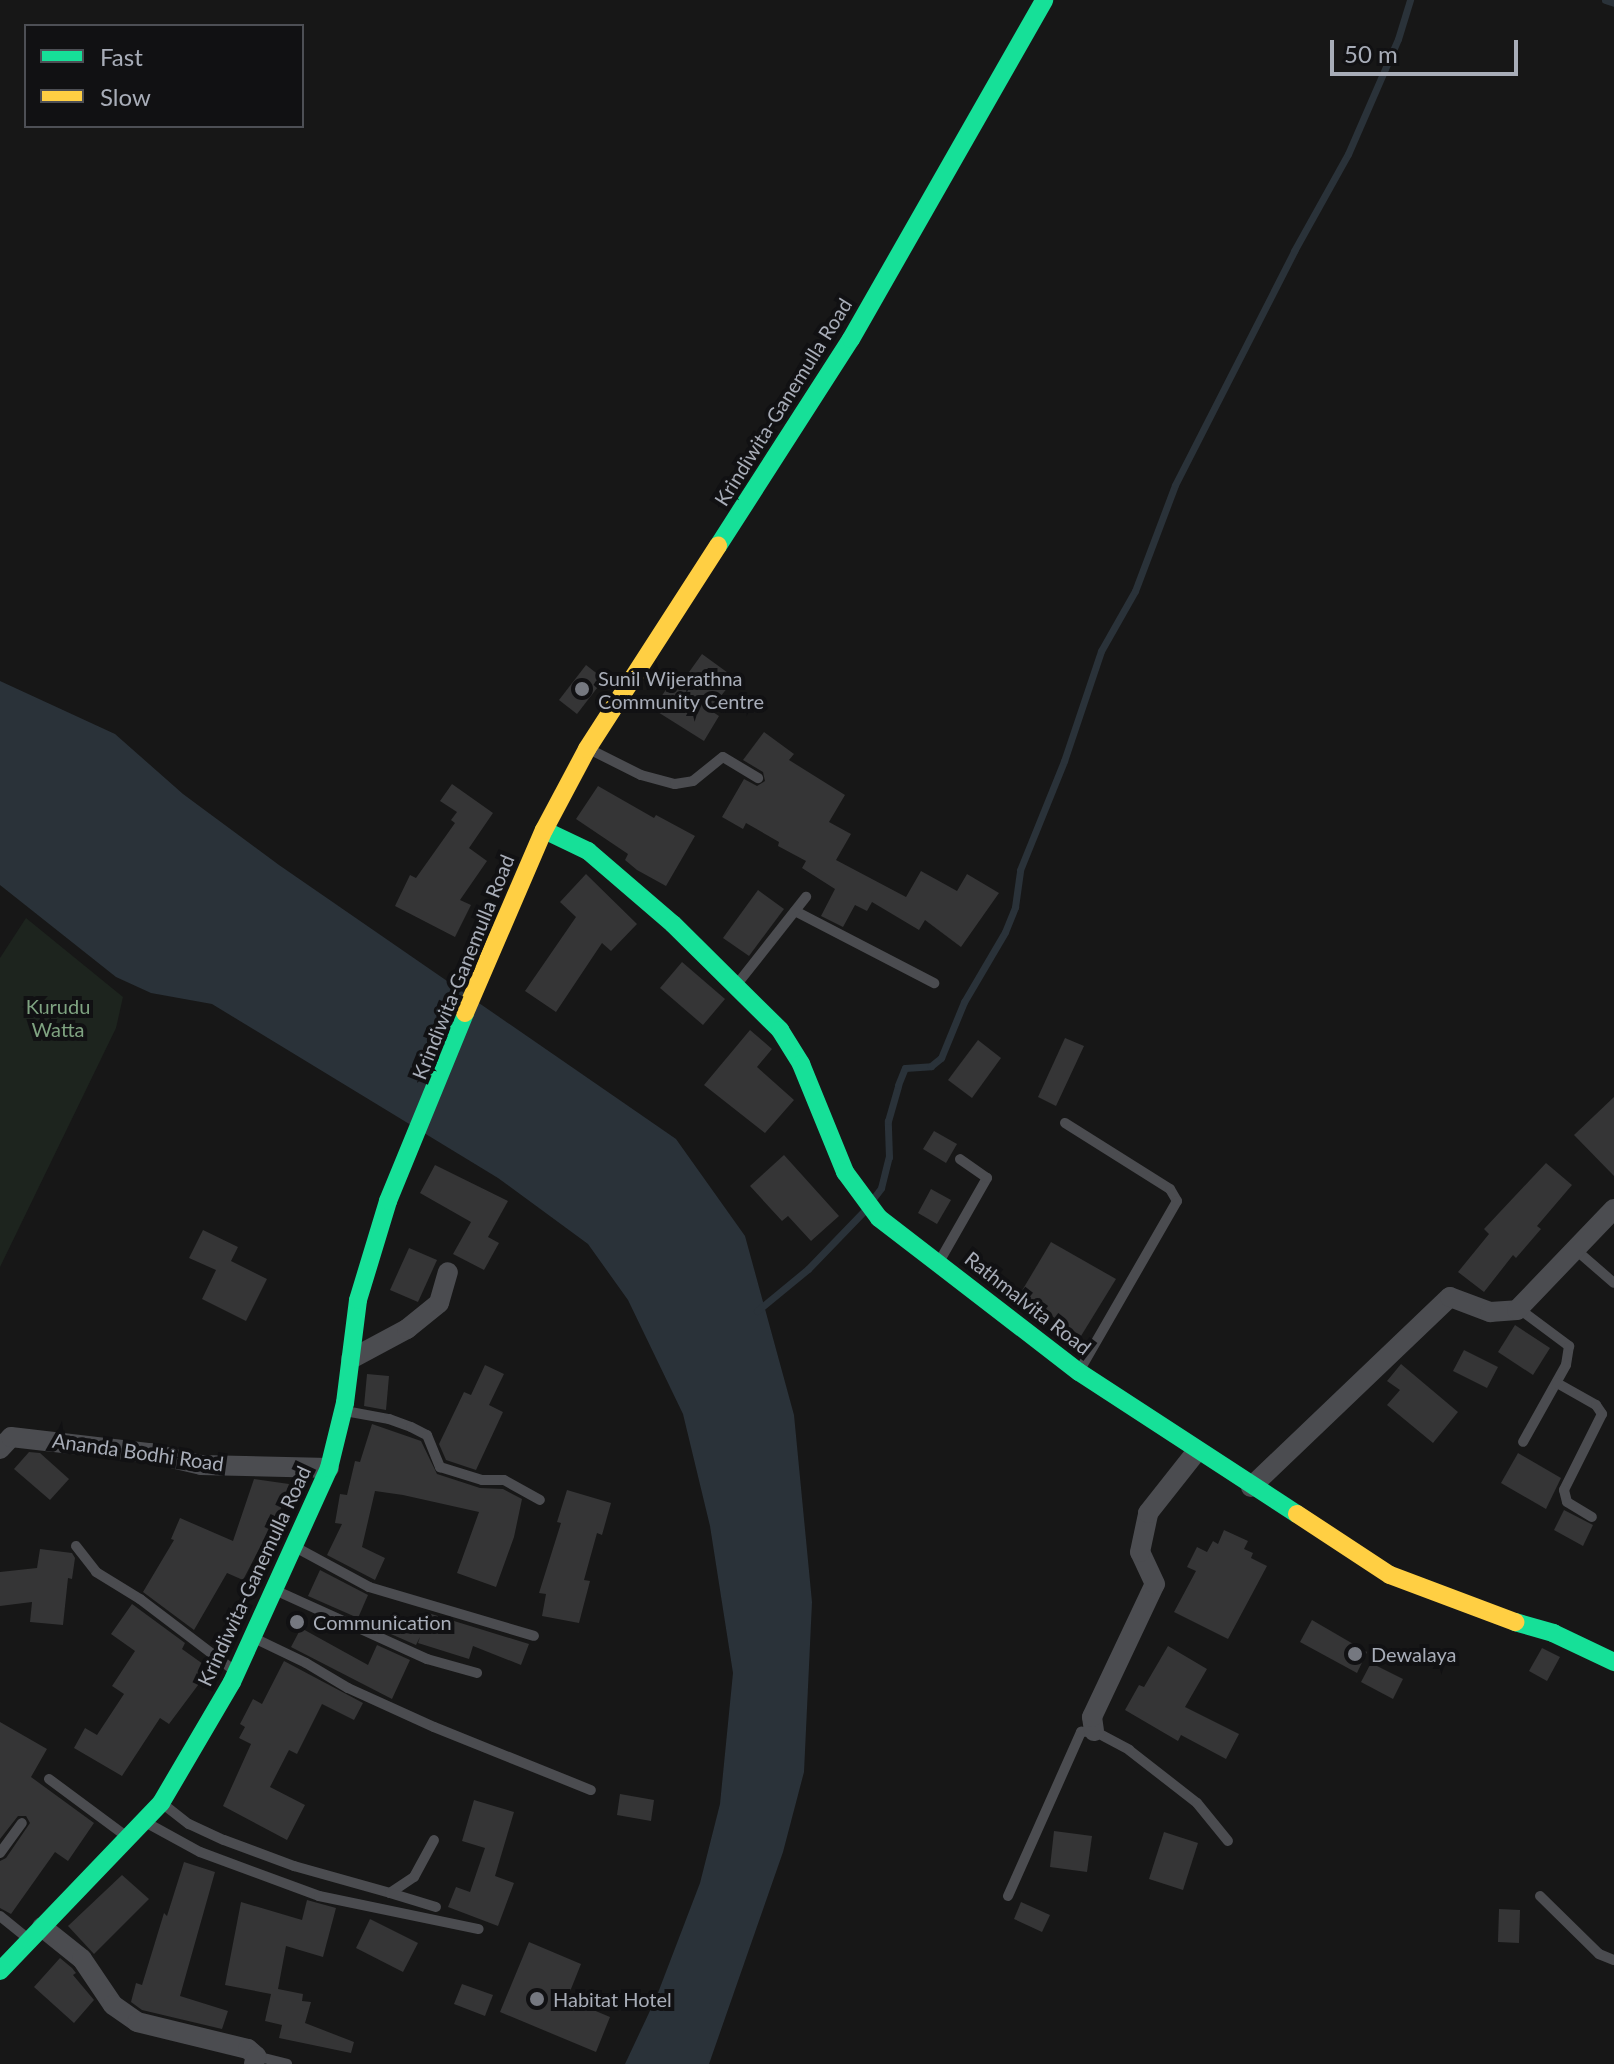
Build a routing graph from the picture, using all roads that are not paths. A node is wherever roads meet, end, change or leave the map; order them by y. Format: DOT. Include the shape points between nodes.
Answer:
graph roads {
  1 [pos="1044,0"];
  2 [pos="587,749"];
  3 [pos="758,778"];
  4 [pos="544,830"];
  5 [pos="806,897"];
  6 [pos="795,911"];
  7 [pos="934,983"];
  8 [pos="737,985"];
  9 [pos="1065,1123"];
  10 [pos="960,1159"];
  11 [pos="1614,1209"];
  12 [pos="1576,1250"];
  13 [pos="939,1262"];
  14 [pos="448,1272"];
  15 [pos="1614,1283"];
  16 [pos="1518,1308"];
  17 [pos="351,1359"];
  18 [pos="1079,1372"];
  19 [pos="1557,1383"];
  20 [pos="343,1411"];
  21 [pos="1523,1442"];
  22 [pos="0,1449"];
  23 [pos="1197,1451"];
  24 [pos="329,1468"];
  25 [pos="1251,1487"];
  26 [pos="540,1500"];
  27 [pos="1592,1517"];
  28 [pos="76,1546"];
  29 [pos="295,1547"];
  30 [pos="275,1591"];
  31 [pos="534,1636"];
  32 [pos="254,1638"];
  33 [pos="1614,1662"];
  34 [pos="237,1672"];
  35 [pos="477,1673"];
  36 [pos="1094,1731"];
  37 [pos="49,1779"];
  38 [pos="591,1790"];
  39 [pos="161,1803"];
  40 [pos="22,1823"];
  41 [pos="145,1823"];
  42 [pos="128,1838"];
  43 [pos="434,1840"];
  44 [pos="1228,1841"];
  45 [pos="0,1853"];
  46 [pos="390,1893"];
  47 [pos="1008,1896"];
  48 [pos="1540,1896"];
  49 [pos="436,1907"];
  50 [pos="0,1916"];
  51 [pos="479,1929"];
  52 [pos="36,1934"];
  53 [pos="1614,1960"];
  54 [pos="0,1971"];
  55 [pos="255,2060"];
  56 [pos="287,2064"];
  1 -- 2 [label="main road, Krindiwita-Ganemulla Road" via="851,339"];
  2 -- 3 [label="lane" via="626,769 675,784 693,781 723,757"];
  2 -- 4 [label="main road, Krindiwita-Ganemulla Road"];
  4 -- 8 [label="main road, Rathmalvita Road" via="588,851"];
  4 -- 17 [label="main road, Krindiwita-Ganemulla Road" via="388,1201 358,1300"];
  5 -- 6 [label="lane"];
  6 -- 7 [label="lane"];
  6 -- 8 [label="lane"];
  8 -- 13 [label="main road, Rathmalvita Road" via="780,1030 801,1064 845,1172 864,1201"];
  9 -- 18 [label="lane" via="1170,1189 1177,1201"];
  10 -- 13 [label="lane" via="987,1178"];
  11 -- 12 [label="street"];
  12 -- 15 [label="lane"];
  12 -- 16 [label="street"];
  13 -- 18 [label="main road, Rathmalvita Road"];
  14 -- 17 [label="street" via="439,1303 407,1329"];
  16 -- 19 [label="lane" via="1569,1346"];
  16 -- 25 [label="street" via="1490,1312 1450,1297"];
  17 -- 20 [label="main road, Krindiwita-Ganemulla Road"];
  18 -- 23 [label="main road, Rathmalvita Road"];
  19 -- 21 [label="lane"];
  19 -- 27 [label="lane" via="1596,1405 1602,1414 1564,1490 1567,1502"];
  20 -- 24 [label="main road, Krindiwita-Ganemulla Road"];
  20 -- 26 [label="lane" via="411,1427 427,1435 440,1467 482,1480 504,1480"];
  22 -- 24 [label="street, Ananda Bodhi Road" via="11,1437 150,1453 201,1465"];
  23 -- 25 [label="main road, Rathmalvita Road"];
  23 -- 36 [label="street" via="1148,1513 1140,1552 1155,1584 1092,1717"];
  24 -- 29 [label="main road, Krindiwita-Ganemulla Road"];
  25 -- 33 [label="main road, Rathmalvita Road" via="1390,1575 1553,1633"];
  28 -- 34 [label="lane" via="96,1572"];
  29 -- 30 [label="main road, Krindiwita-Ganemulla Road"];
  29 -- 31 [label="lane" via="369,1587"];
  30 -- 32 [label="main road, Krindiwita-Ganemulla Road"];
  30 -- 35 [label="lane" via="427,1659"];
  32 -- 34 [label="main road, Krindiwita-Ganemulla Road"];
  32 -- 38 [label="lane" via="405,1714"];
  34 -- 39 [label="main road, Krindiwita-Ganemulla Road"];
  36 -- 44 [label="lane" via="1129,1750 1197,1803"];
  36 -- 47 [label="lane" via="1081,1732"];
  37 -- 42 [label="lane"];
  39 -- 41 [label="main road, Krindiwita-Ganemulla Road"];
  39 -- 46 [label="lane" via="224,1840"];
  40 -- 45 [label="lane"];
  41 -- 42 [label="main road, Krindiwita-Ganemulla Road"];
  41 -- 51 [label="lane" via="200,1852 319,1896"];
  42 -- 52 [label="main road, Krindiwita-Ganemulla Road"];
  43 -- 46 [label="lane" via="414,1877"];
  46 -- 49 [label="lane"];
  48 -- 53 [label="lane" via="1599,1954"];
  50 -- 52 [label="lane"];
  52 -- 54 [label="main road, Krindiwita-Ganemulla Road"];
  52 -- 55 [label="street" via="82,1959 113,2005 137,2022 248,2049"];
  55 -- 56 [label="lane"];
}
